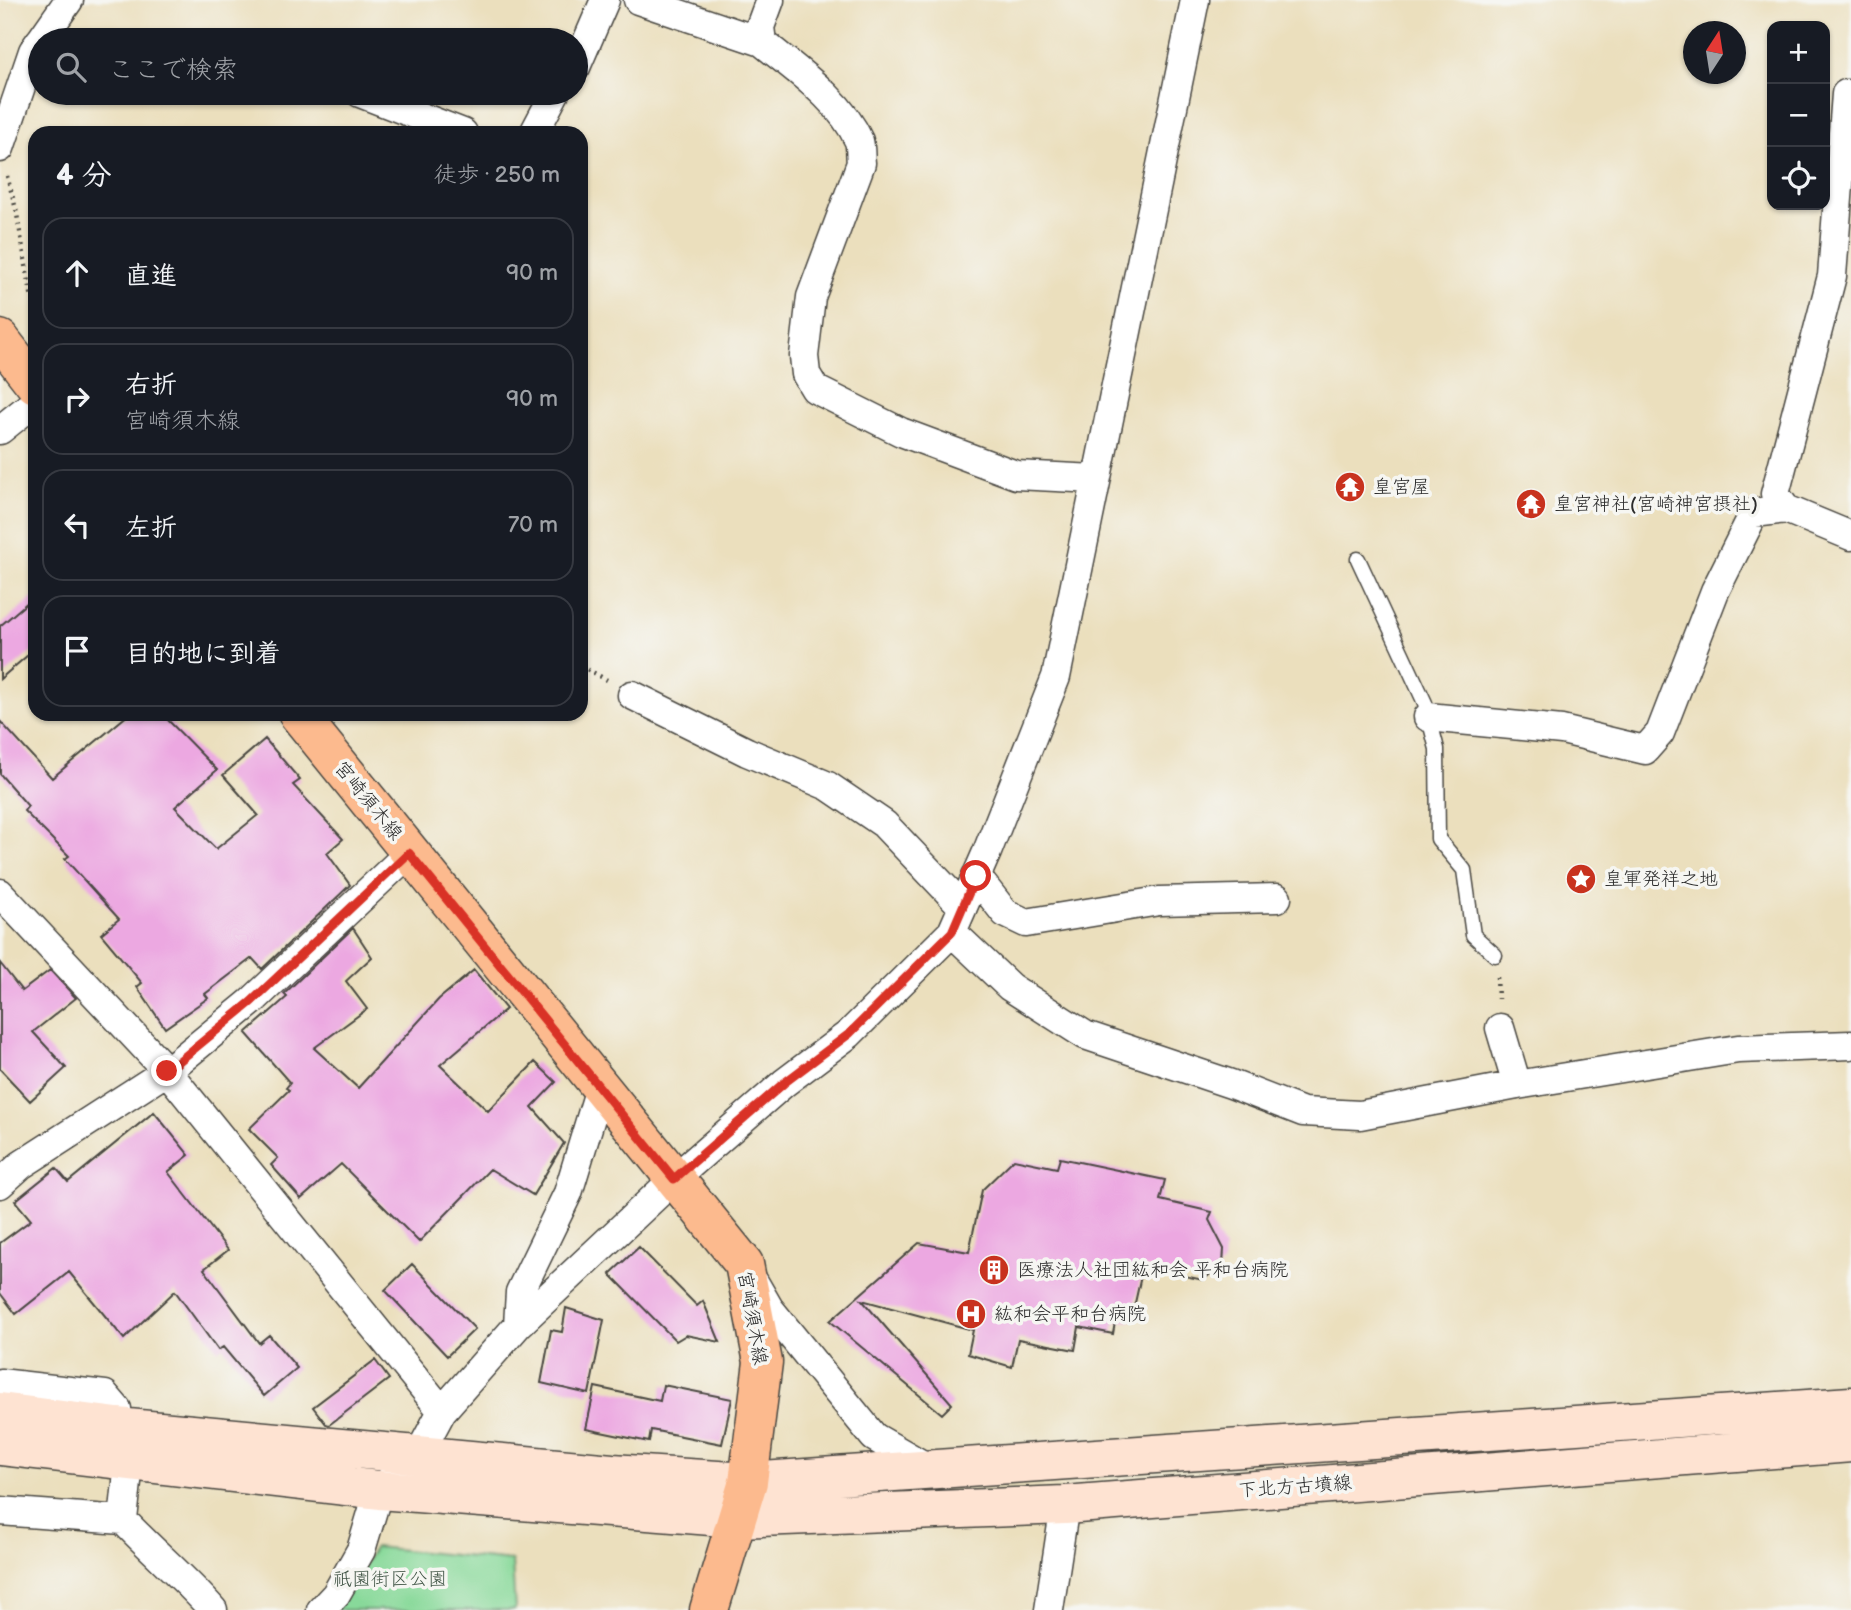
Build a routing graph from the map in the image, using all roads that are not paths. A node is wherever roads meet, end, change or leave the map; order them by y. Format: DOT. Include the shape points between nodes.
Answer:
graph roads {
  1 [pos="69,0"];
  2 [pos="605,0"];
  3 [pos="638,0"];
  4 [pos="770,0"];
  5 [pos="1195,0"];
  6 [pos="49,28"];
  7 [pos="588,39"];
  8 [pos="762,42"];
  9 [pos="28,68"];
  10 [pos="1846,94"];
  11 [pos="391,105"];
  12 [pos="549,105"];
  13 [pos="445,126"];
  14 [pos="538,126"];
  15 [pos="2,156"];
  16 [pos="0,339"];
  17 [pos="28,375"];
  18 [pos="28,408"];
  19 [pos="0,430"];
  20 [pos="1096,479"];
  21 [pos="1787,509"];
  22 [pos="1851,536"];
  23 [pos="1358,559"];
  24 [pos="632,695"];
  25 [pos="1428,717"];
  26 [pos="304,721"];
  27 [pos="409,853"];
  28 [pos="976,876"];
  29 [pos="0,893"];
  30 [pos="1276,898"];
  31 [pos="957,919"];
  32 [pos="1495,955"];
  33 [pos="1500,1028"];
  34 [pos="1851,1045"];
  35 [pos="167,1071"];
  36 [pos="1517,1085"];
  37 [pos="600,1088"];
  38 [pos="674,1179"];
  39 [pos="0,1184"];
  40 [pos="744,1264"];
  41 [pos="518,1325"];
  42 [pos="0,1362"];
  43 [pos="6,1394"];
  44 [pos="1851,1406"];
  45 [pos="442,1411"];
  46 [pos="1851,1443"];
  47 [pos="0,1446"];
  48 [pos="419,1454"];
  49 [pos="130,1463"];
  50 [pos="933,1471"];
  51 [pos="748,1482"];
  52 [pos="380,1490"];
  53 [pos="1065,1505"];
  54 [pos="0,1511"];
  55 [pos="737,1518"];
  56 [pos="123,1520"];
  57 [pos="213,1610"];
  58 [pos="321,1610"];
  59 [pos="709,1610"];
  60 [pos="1049,1610"];
  1 -- 6 [label="street"];
  2 -- 7 [label="street"];
  3 -- 8 [label="street"];
  4 -- 8 [label="street" via="761,27"];
  5 -- 20 [label="street"];
  8 -- 20 [label="street" via="843,114 860,144 861,163 811,297 804,356 806,374 815,389 901,432 1016,475"];
  9 -- 15 [label="street"];
  10 -- 21 [label="street" via="1832,276 1775,494"];
  11 -- 13 [label="street"];
  12 -- 14 [label="street"];
  16 -- 17 [label="main road"];
  18 -- 19 [label="street"];
  20 -- 28 [label="street" via="1056,677"];
  21 -- 22 [label="street"];
  21 -- 25 [label="street" via="1754,513 1715,591 1660,733 1645,750 1562,730"];
  23 -- 25 [label="lane"];
  24 -- 31 [label="street" via="828,786 884,824"];
  25 -- 32 [label="lane" via="1437,749 1438,839 1464,870 1473,935"];
  26 -- 27 [label="main road, 宮崎須木線"];
  27 -- 35 [label="street" via="251,1002"];
  27 -- 37 [label="main road, 宮崎須木線"];
  28 -- 30 [label="street" via="1004,913 1026,923 1159,901"];
  28 -- 31 [label="street"];
  29 -- 35 [label="street"];
  31 -- 36 [label="street" via="1010,987 1085,1035 1303,1112 1360,1115"];
  31 -- 38 [label="street" via="849,1034 784,1083"];
  33 -- 36 [label="street"];
  34 -- 36 [label="street" via="1738,1049"];
  35 -- 39 [label="street" via="21,1165"];
  35 -- 45 [label="street"];
  37 -- 38 [label="main road, 宮崎須木線"];
  37 -- 41 [label="street" via="568,1194 520,1292"];
  38 -- 40 [label="main road, 宮崎須木線"];
  38 -- 41 [label="street"];
  40 -- 50 [label="street" via="769,1308 874,1437"];
  40 -- 51 [label="main road, 宮崎須木線" via="763,1362"];
  41 -- 45 [label="street"];
  42 -- 43 [label="street"];
  43 -- 48 [label="main road" via="117,1427"];
  44 -- 50 [label="main road"];
  45 -- 48 [label="street"];
  46 -- 53 [label="main road, 下北方古墳線"];
  47 -- 49 [label="main road, 下北方古墳線"];
  48 -- 51 [label="main road"];
  48 -- 52 [label="street"];
  49 -- 52 [label="main road, 下北方古墳線"];
  49 -- 56 [label="street"];
  50 -- 51 [label="main road"];
  51 -- 55 [label="main road, 宮崎須木線"];
  52 -- 55 [label="main road, 下北方古墳線"];
  52 -- 58 [label="street" via="361,1550"];
  53 -- 55 [label="main road, 下北方古墳線"];
  53 -- 60 [label="street"];
  54 -- 56 [label="street"];
  55 -- 59 [label="main road, 宮崎須木線"];
  56 -- 57 [label="street"];
}
